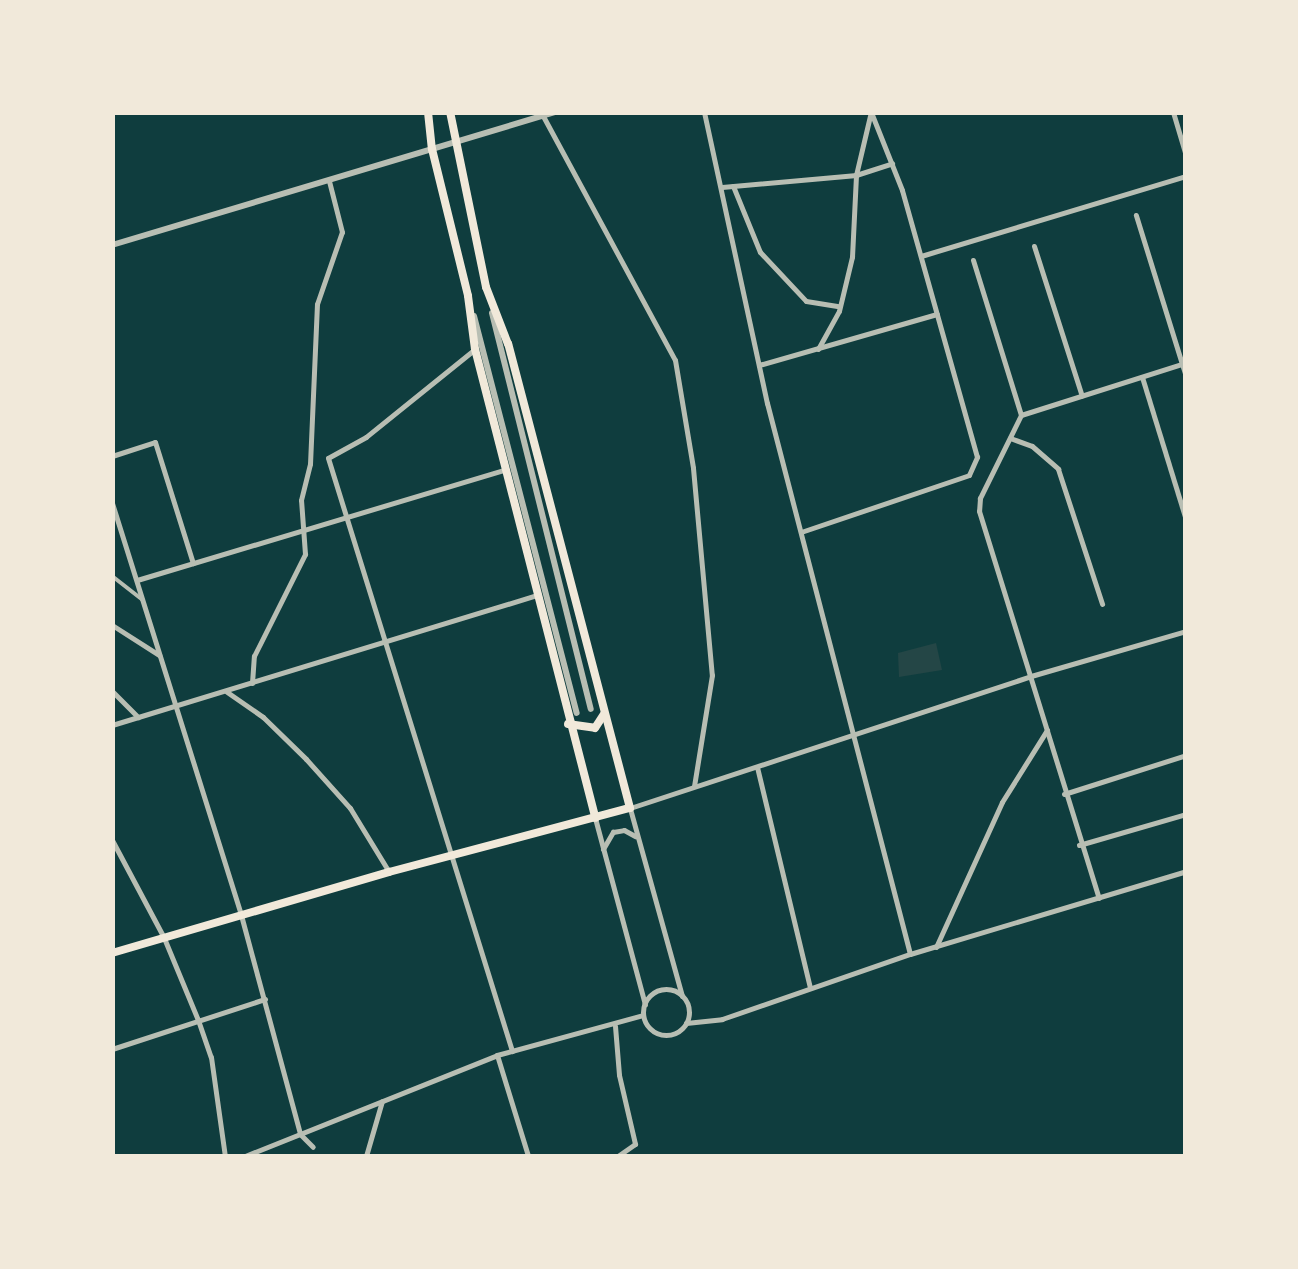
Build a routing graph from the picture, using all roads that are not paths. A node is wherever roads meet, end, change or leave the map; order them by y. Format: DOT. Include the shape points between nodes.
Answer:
graph roads {
  1 [pos="428,112"];
  2 [pos="450,112"];
  3 [pos="554,112"];
  4 [pos="704,112"];
  5 [pos="871,112"];
  6 [pos="1173,112"];
  7 [pos="543,114"];
  8 [pos="453,143"];
  9 [pos="432,149"];
  10 [pos="1186,156"];
  11 [pos="892,163"];
  12 [pos="856,175"];
  13 [pos="1186,176"];
  14 [pos="329,181"];
  15 [pos="733,186"];
  16 [pos="720,187"];
  17 [pos="1136,215"];
  18 [pos="112,245"];
  19 [pos="1034,246"];
  20 [pos="921,256"];
  21 [pos="973,260"];
  22 [pos="486,287"];
  23 [pos="468,296"];
  24 [pos="840,306"];
  25 [pos="937,314"];
  26 [pos="475,349"];
  27 [pos="818,349"];
  28 [pos="1182,364"];
  29 [pos="759,365"];
  30 [pos="1142,376"];
  31 [pos="1186,376"];
  32 [pos="1082,396"];
  33 [pos="1021,416"];
  34 [pos="1010,438"];
  35 [pos="112,456"];
  36 [pos="506,469"];
  37 [pos="112,503"];
  38 [pos="347,516"];
  39 [pos="1186,520"];
  40 [pos="303,531"];
  41 [pos="801,532"];
  42 [pos="193,563"];
  43 [pos="112,576"];
  44 [pos="137,580"];
  45 [pos="536,595"];
  46 [pos="143,600"];
  47 [pos="1102,604"];
  48 [pos="112,625"];
  49 [pos="1186,632"];
  50 [pos="388,642"];
  51 [pos="161,656"];
  52 [pos="1031,676"];
  53 [pos="252,683"];
  54 [pos="112,690"];
  55 [pos="226,692"];
  56 [pos="174,706"];
  57 [pos="591,709"];
  58 [pos="577,713"];
  59 [pos="604,714"];
  60 [pos="138,717"];
  61 [pos="568,724"];
  62 [pos="112,725"];
  63 [pos="1047,730"];
  64 [pos="854,734"];
  65 [pos="1186,756"];
  66 [pos="757,766"];
  67 [pos="694,786"];
  68 [pos="1064,794"];
  69 [pos="630,808"];
  70 [pos="1186,814"];
  71 [pos="595,818"];
  72 [pos="638,838"];
  73 [pos="112,840"];
  74 [pos="1079,844"];
  75 [pos="602,850"];
  76 [pos="452,855"];
  77 [pos="1186,871"];
  78 [pos="389,872"];
  79 [pos="1099,898"];
  80 [pos="241,916"];
  81 [pos="164,938"];
  82 [pos="936,947"];
  83 [pos="112,953"];
  84 [pos="910,954"];
  85 [pos="810,987"];
  86 [pos="682,996"];
  87 [pos="265,999"];
  88 [pos="644,1004"];
  89 [pos="643,1016"];
  90 [pos="198,1020"];
  91 [pos="686,1024"];
  92 [pos="615,1026"];
  93 [pos="112,1049"];
  94 [pos="512,1051"];
  95 [pos="496,1055"];
  96 [pos="382,1100"];
  97 [pos="300,1134"];
  98 [pos="314,1147"];
  99 [pos="224,1156"];
  100 [pos="245,1156"];
  101 [pos="366,1156"];
  102 [pos="528,1156"];
  103 [pos="618,1156"];
  1 -- 9 [label="main road"];
  2 -- 8 [label="main road"];
  3 -- 7 [label="street"];
  4 -- 16 [label="street"];
  5 -- 11 [label="street"];
  5 -- 12 [label="street"];
  6 -- 10 [label="street"];
  7 -- 8 [label="street"];
  7 -- 67 [label="street" via="675,360 693,468 712,675"];
  8 -- 9 [label="street"];
  8 -- 22 [label="main road"];
  9 -- 14 [label="street"];
  9 -- 23 [label="main road"];
  11 -- 12 [label="street"];
  11 -- 20 [label="street"];
  12 -- 15 [label="street"];
  12 -- 24 [label="street" via="852,257"];
  13 -- 20 [label="street"];
  14 -- 18 [label="street"];
  14 -- 40 [label="street" via="342,232 318,304"];
  15 -- 16 [label="street"];
  15 -- 24 [label="street" via="760,252 773,267 806,301"];
  16 -- 29 [label="street"];
  17 -- 28 [label="street"];
  19 -- 32 [label="street"];
  20 -- 25 [label="street"];
  21 -- 33 [label="street"];
  22 -- 57 [label="street"];
  22 -- 59 [label="main road" via="508,344"];
  23 -- 26 [label="main road"];
  23 -- 58 [label="street"];
  24 -- 27 [label="street"];
  25 -- 27 [label="street"];
  25 -- 41 [label="street" via="977,457 969,475"];
  26 -- 36 [label="main road"];
  26 -- 38 [label="street" via="366,437 328,458"];
  27 -- 29 [label="street"];
  28 -- 30 [label="street"];
  28 -- 31 [label="street"];
  29 -- 41 [label="street"];
  30 -- 32 [label="street"];
  30 -- 39 [label="street"];
  32 -- 33 [label="street"];
  33 -- 34 [label="street"];
  34 -- 47 [label="street" via="1032,446 1058,469"];
  34 -- 52 [label="street" via="979,511"];
  35 -- 42 [label="street" via="155,442"];
  36 -- 38 [label="street"];
  36 -- 45 [label="main road"];
  37 -- 44 [label="street"];
  38 -- 40 [label="street"];
  38 -- 50 [label="street"];
  40 -- 42 [label="street"];
  40 -- 53 [label="street" via="306,554 254,656"];
  41 -- 64 [label="street"];
  42 -- 44 [label="street"];
  43 -- 46 [label="street"];
  44 -- 46 [label="street"];
  45 -- 50 [label="street"];
  45 -- 61 [label="main road"];
  46 -- 51 [label="street"];
  48 -- 51 [label="street"];
  49 -- 52 [label="street"];
  50 -- 53 [label="street"];
  50 -- 76 [label="street"];
  51 -- 56 [label="street"];
  52 -- 63 [label="street"];
  52 -- 64 [label="street"];
  53 -- 55 [label="street"];
  54 -- 60 [label="street"];
  55 -- 56 [label="street"];
  55 -- 78 [label="street" via="306,759 350,808"];
  56 -- 60 [label="street"];
  56 -- 80 [label="street"];
  59 -- 61 [label="main road" via="595,728"];
  59 -- 69 [label="main road"];
  60 -- 62 [label="street"];
  61 -- 71 [label="main road"];
  63 -- 68 [label="street"];
  63 -- 82 [label="street" via="1002,802"];
  64 -- 66 [label="street"];
  64 -- 84 [label="street"];
  65 -- 68 [label="street"];
  66 -- 67 [label="street"];
  66 -- 85 [label="street"];
  67 -- 69 [label="street"];
  68 -- 74 [label="street"];
  69 -- 71 [label="main road"];
  69 -- 72 [label="street"];
  70 -- 74 [label="street"];
  71 -- 75 [label="street"];
  71 -- 76 [label="main road"];
  72 -- 75 [label="street" via="613,832"];
  72 -- 86 [label="street"];
  73 -- 81 [label="street"];
  74 -- 79 [label="street"];
  75 -- 88 [label="street"];
  76 -- 78 [label="main road"];
  76 -- 94 [label="street"];
  77 -- 79 [label="street"];
  78 -- 80 [label="main road"];
  79 -- 82 [label="street"];
  80 -- 81 [label="main road"];
  80 -- 87 [label="street"];
  81 -- 83 [label="main road"];
  81 -- 90 [label="street"];
  82 -- 84 [label="street"];
  84 -- 85 [label="street"];
  85 -- 91 [label="street" via="722,1019"];
  86 -- 88 [label="street" via="661,990"];
  86 -- 91 [label="street" via="689,1009"];
  87 -- 90 [label="street"];
  87 -- 97 [label="street"];
  88 -- 89 [label="street"];
  89 -- 91 [label="street" via="660,1034 675,1034"];
  89 -- 92 [label="street"];
  90 -- 93 [label="street"];
  90 -- 99 [label="street" via="211,1058"];
  92 -- 94 [label="street"];
  92 -- 103 [label="street" via="635,1144"];
  94 -- 95 [label="street"];
  95 -- 96 [label="street"];
  95 -- 102 [label="street"];
  96 -- 97 [label="street"];
  96 -- 101 [label="street"];
  97 -- 98 [label="street"];
  97 -- 100 [label="street"];
}
